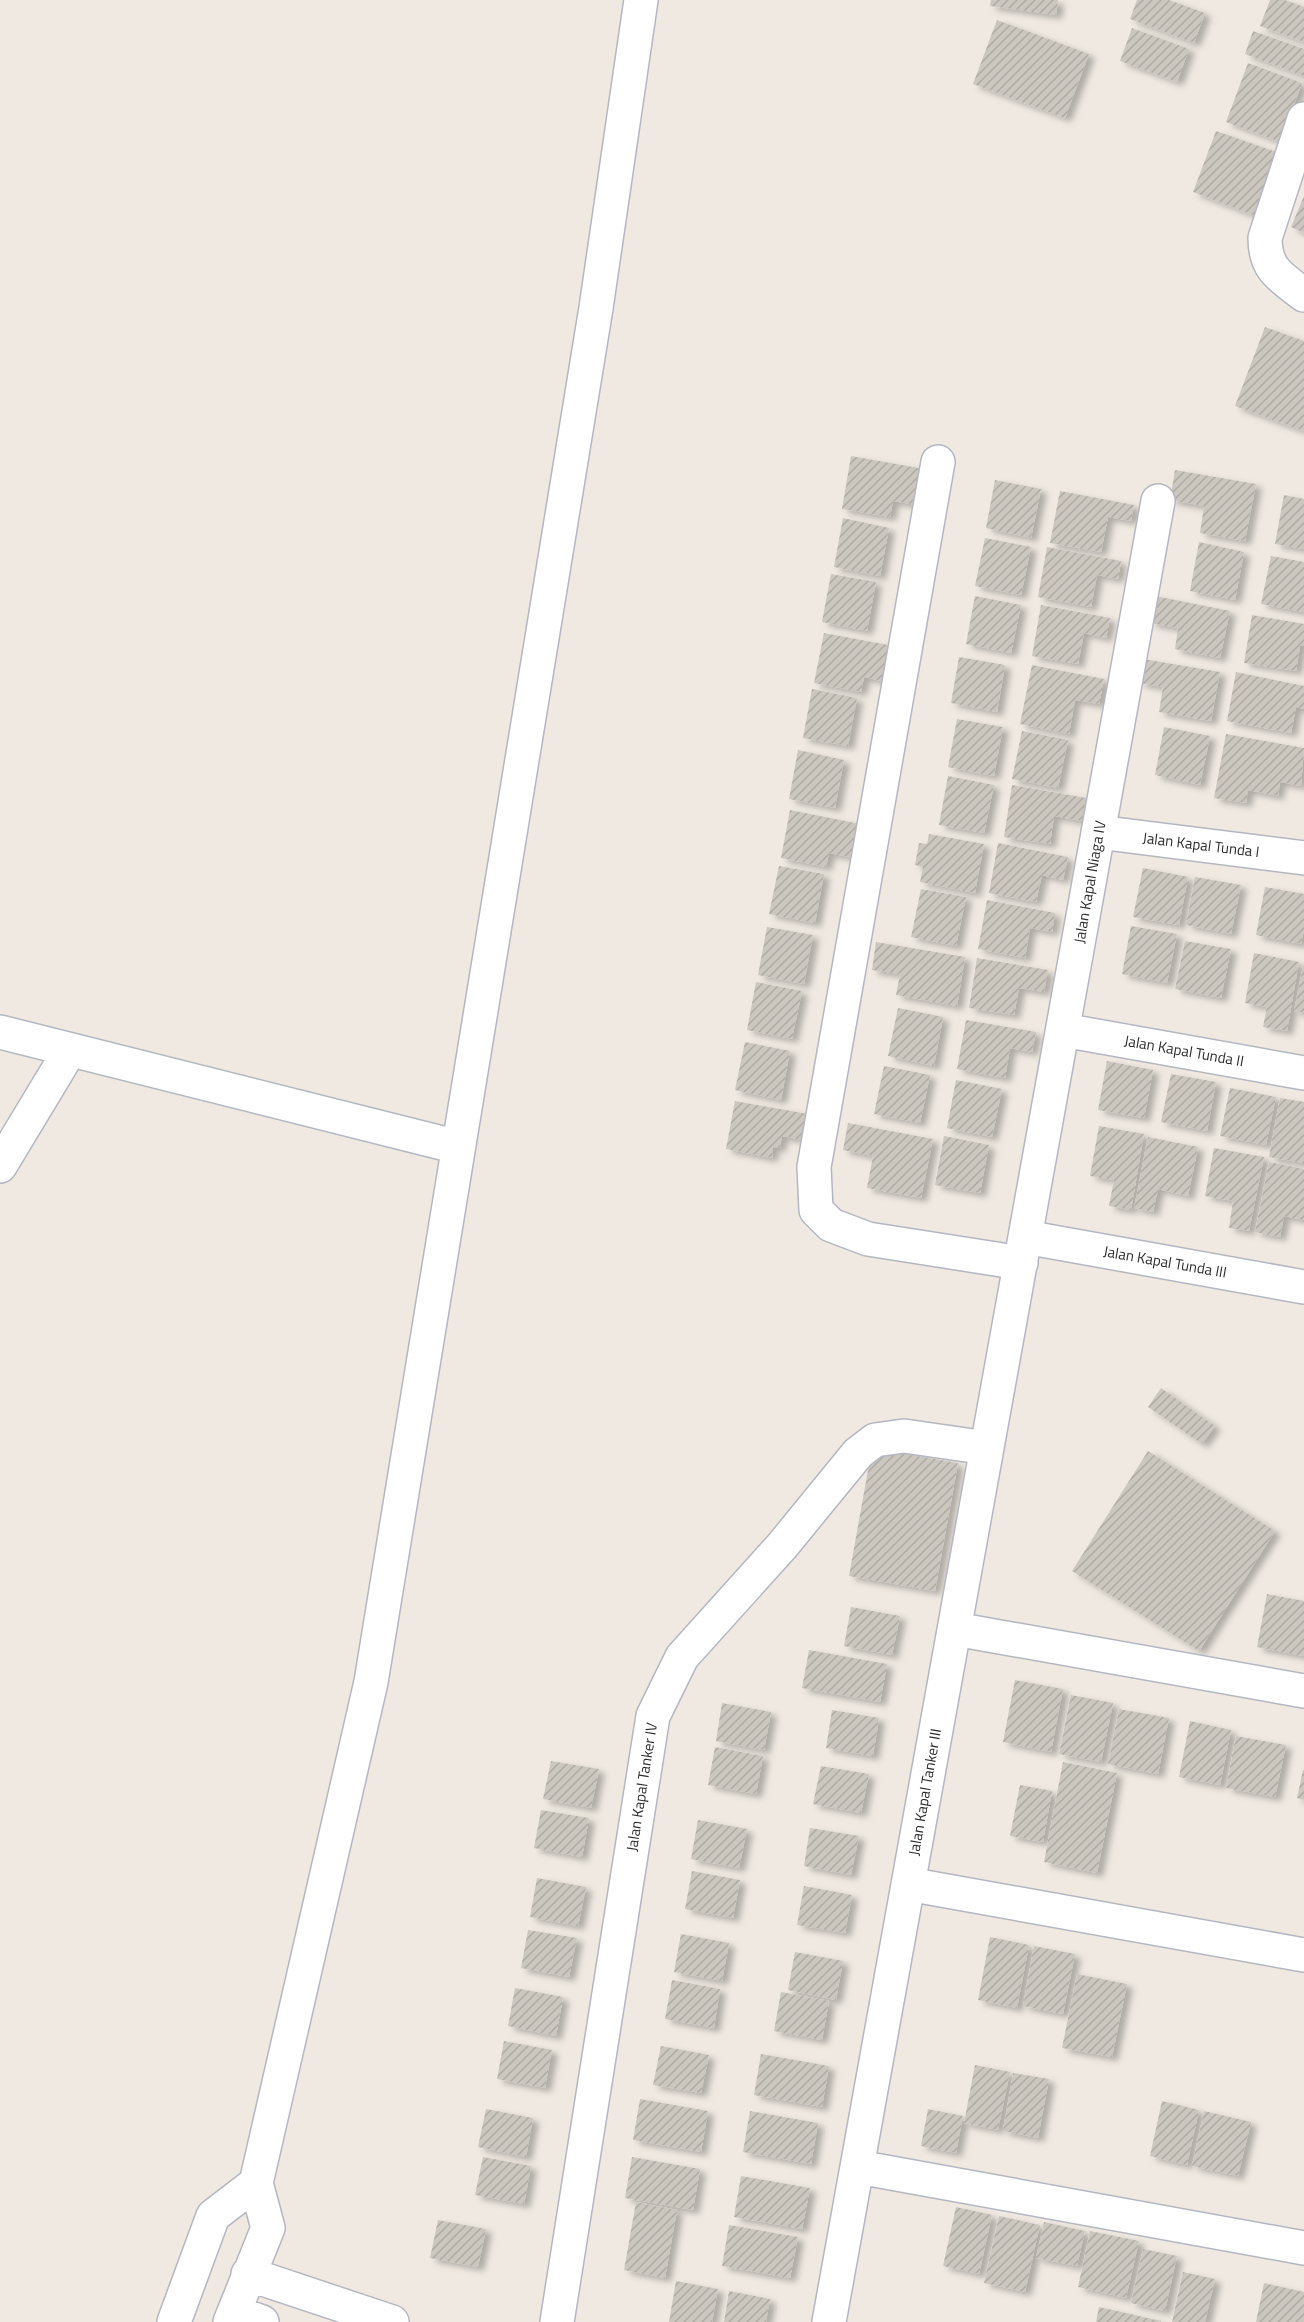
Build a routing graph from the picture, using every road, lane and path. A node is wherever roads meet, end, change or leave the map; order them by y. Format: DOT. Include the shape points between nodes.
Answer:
graph roads {
  1 [pos="640,0"];
  2 [pos="1304,119"];
  3 [pos="1304,295"];
  4 [pos="938,462"];
  5 [pos="1158,501"];
  6 [pos="1098,832"];
  7 [pos="1304,858"];
  8 [pos="1063,1030"];
  9 [pos="0,1032"];
  10 [pos="70,1050"];
  11 [pos="1304,1073"];
  12 [pos="458,1147"];
  13 [pos="0,1166"];
  14 [pos="1023,1250"];
  15 [pos="1304,1287"];
  16 [pos="987,1448"];
  17 [pos="955,1629"];
  18 [pos="1304,1691"];
  19 [pos="908,1884"];
  20 [pos="1304,1955"];
  21 [pos="858,2168"];
  22 [pos="256,2183"];
  23 [pos="1304,2248"];
  24 [pos="248,2274"];
  25 [pos="242,2319"];
  26 [pos="174,2322"];
  27 [pos="392,2322"];
  28 [pos="557,2322"];
  29 [pos="829,2322"];
  1 -- 12 [label="street" via="596,308"];
  2 -- 3 [label="street" via="1265,238 1265,251 1271,268"];
  4 -- 14 [label="street, Jalan Kapal Tunda III" via="813,1167 816,1210 831,1225 868,1239"];
  5 -- 6 [label="street, Jalan Kapal Niaga IV"];
  6 -- 7 [label="street, Jalan Kapal Tunda I"];
  6 -- 8 [label="street, Jalan Kapal Niaga IV"];
  8 -- 11 [label="street, Jalan Kapal Tunda II"];
  8 -- 14 [label="street, Jalan Kapal Niaga IV"];
  9 -- 10 [label="street"];
  10 -- 12 [label="street"];
  10 -- 13 [label="street"];
  12 -- 22 [label="street" via="370,1682"];
  14 -- 15 [label="street, Jalan Kapal Tunda III"];
  14 -- 16 [label="street, Jalan Kapal Tanker III"];
  16 -- 17 [label="street, Jalan Kapal Tanker III"];
  16 -- 28 [label="street, Jalan Kapal Tanker IV" via="904,1436 875,1440 858,1453 782,1546 682,1657 653,1716"];
  17 -- 18 [label="street"];
  17 -- 19 [label="street, Jalan Kapal Tanker III"];
  19 -- 20 [label="street"];
  19 -- 21 [label="street, Jalan Kapal Tanker III"];
  21 -- 23 [label="street"];
  21 -- 29 [label="street, Jalan Kapal Tanker III"];
  22 -- 24 [label="street" via="268,2228"];
  22 -- 26 [label="street" via="213,2216"];
  24 -- 25 [label="street"];
  24 -- 27 [label="street"];
}
